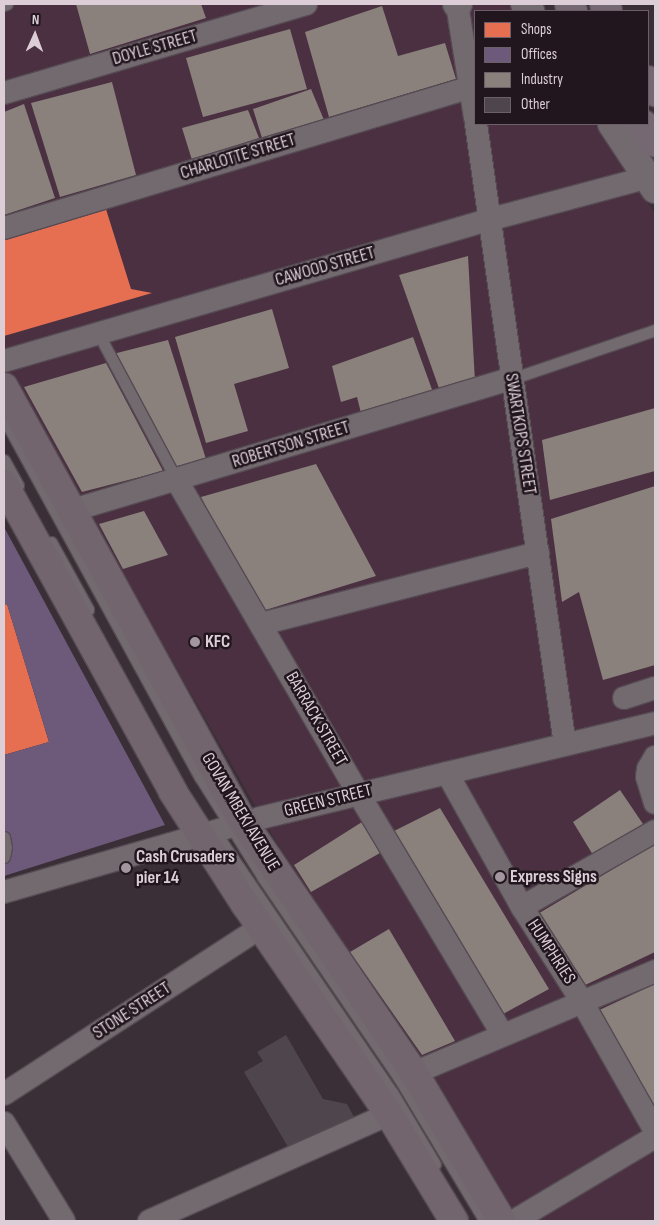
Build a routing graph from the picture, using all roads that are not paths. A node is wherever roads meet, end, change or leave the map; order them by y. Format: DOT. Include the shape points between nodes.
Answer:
graph roads {
  1 [pos="306,4"];
  2 [pos="457,4"];
  3 [pos="471,87"];
  4 [pos="4,93"];
  5 [pos="474,110"];
  6 [pos="476,125"];
  7 [pos="613,125"];
  8 [pos="644,125"];
  9 [pos="655,143"];
  10 [pos="652,183"];
  11 [pos="488,220"];
  12 [pos="4,228"];
  13 [pos="655,330"];
  14 [pos="98,333"];
  15 [pos="4,361"];
  16 [pos="511,379"];
  17 [pos="4,388"];
  18 [pos="4,418"];
  19 [pos="4,460"];
  20 [pos="176,479"];
  21 [pos="4,484"];
  22 [pos="70,511"];
  23 [pos="36,517"];
  24 [pos="46,533"];
  25 [pos="538,553"];
  26 [pos="261,624"];
  27 [pos="655,688"];
  28 [pos="624,698"];
  29 [pos="655,723"];
  30 [pos="565,745"];
  31 [pos="655,757"];
  32 [pos="446,773"];
  33 [pos="358,793"];
  34 [pos="655,802"];
  35 [pos="216,824"];
  36 [pos="655,831"];
  37 [pos="4,837"];
  38 [pos="4,857"];
  39 [pos="4,892"];
  40 [pos="522,907"];
  41 [pos="261,928"];
  42 [pos="655,971"];
  43 [pos="581,1000"];
  44 [pos="503,1035"];
  45 [pos="414,1073"];
  46 [pos="4,1094"];
  47 [pos="389,1114"];
  48 [pos="4,1123"];
  49 [pos="655,1131"];
  50 [pos="655,1137"];
  51 [pos="442,1176"];
  52 [pos="458,1212"];
  53 [pos="64,1221"];
  54 [pos="149,1221"];
  55 [pos="485,1221"];
  56 [pos="502,1221"];
  57 [pos="514,1221"];
  1 -- 4 [label="street, DOYLE STREET"];
  2 -- 3 [label="street"];
  3 -- 5 [label="street"];
  3 -- 12 [label="street, CHARLOTTE STREET"];
  6 -- 11 [label="street, SWARTKOPS STREET"];
  7 -- 10 [label="street"];
  8 -- 9 [label="highway"];
  10 -- 11 [label="street, CAWOOD STREET"];
  11 -- 14 [label="street, CAWOOD STREET"];
  11 -- 16 [label="street, SWARTKOPS STREET"];
  13 -- 16 [label="lane"];
  14 -- 15 [label="street, CAWOOD STREET"];
  14 -- 20 [label="lane"];
  16 -- 20 [label="street, ROBERTSON STREET"];
  16 -- 25 [label="street, SWARTKOPS STREET"];
  17 -- 22 [label="main road, GOVAN MBEKI AVENUE"];
  18 -- 35 [label="lane" via="193,764"];
  19 -- 23 [label="lane"];
  20 -- 22 [label="street, ROBERTSON STREET"];
  20 -- 26 [label="street, BARRACK STREET"];
  21 -- 35 [label="main road, GOVAN MBEKI AVENUE" via="152,756"];
  22 -- 35 [label="main road, GOVAN MBEKI AVENUE"];
  24 -- 35 [label="lane" via="167,758"];
  25 -- 26 [label="street"];
  25 -- 30 [label="street, SWARTKOPS STREET"];
  26 -- 33 [label="street, BARRACK STREET"];
  27 -- 28 [label="street"];
  29 -- 30 [label="street, GREEN STREET"];
  30 -- 32 [label="street, GREEN STREET"];
  31 -- 34 [label="street" via="647,778"];
  32 -- 33 [label="street, GREEN STREET"];
  32 -- 40 [label="street, HUMPHRIES"];
  33 -- 35 [label="street, GREEN STREET"];
  33 -- 44 [label="street, BARRACK STREET"];
  35 -- 39 [label="street, GREEN STREET"];
  35 -- 41 [label="main road, GOVAN MBEKI AVENUE"];
  35 -- 45 [label="main road, GOVAN MBEKI AVENUE"];
  35 -- 51 [label="lane" via="392,1092"];
  35 -- 55 [label="lane" via="399,1078"];
  36 -- 40 [label="street"];
  37 -- 38 [label="lane"];
  40 -- 43 [label="street, HUMPHRIES"];
  41 -- 46 [label="street, STONE STREET"];
  41 -- 47 [label="main road, GOVAN MBEKI AVENUE"];
  42 -- 43 [label="street"];
  43 -- 44 [label="street"];
  43 -- 49 [label="street, HUMPHRIES"];
  44 -- 45 [label="street"];
  45 -- 56 [label="main road, GOVAN MBEKI AVENUE"];
  47 -- 52 [label="main road, GOVAN MBEKI AVENUE"];
  47 -- 54 [label="street"];
  48 -- 53 [label="street"];
  50 -- 57 [label="street"];
}
